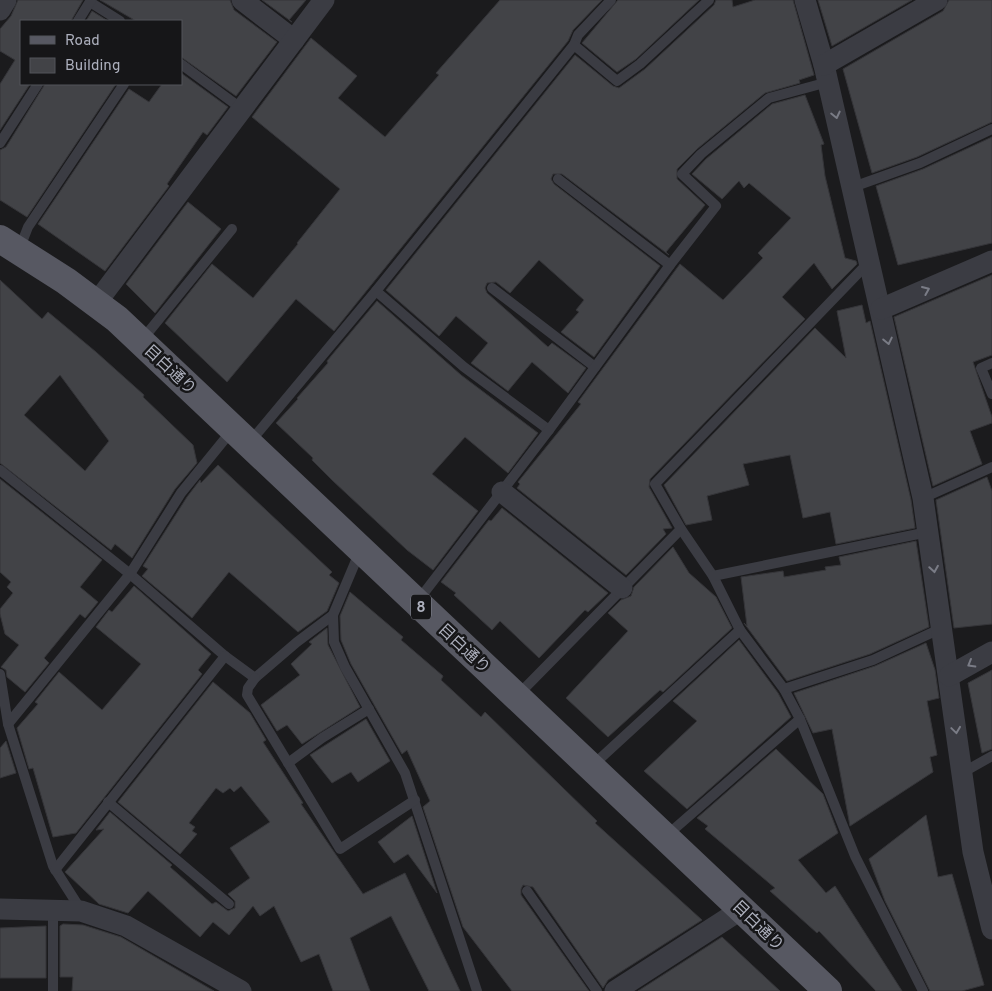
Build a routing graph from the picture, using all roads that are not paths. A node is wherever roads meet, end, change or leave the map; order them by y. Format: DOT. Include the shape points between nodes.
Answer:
graph roads {
  1 [pos="6,0"];
  2 [pos="242,0"];
  3 [pos="324,0"];
  4 [pos="612,0"];
  5 [pos="709,0"];
  6 [pos="805,0"];
  7 [pos="937,0"];
  8 [pos="91,1"];
  9 [pos="0,10"];
  10 [pos="79,20"];
  11 [pos="119,20"];
  12 [pos="294,40"];
  13 [pos="574,46"];
  14 [pos="182,65"];
  15 [pos="826,73"];
  16 [pos="37,85"];
  17 [pos="123,85"];
  18 [pos="242,109"];
  19 [pos="992,129"];
  20 [pos="0,143"];
  21 [pos="558,178"];
  22 [pos="853,187"];
  23 [pos="232,229"];
  24 [pos="9,245"];
  25 [pos="870,260"];
  26 [pos="992,261"];
  27 [pos="670,265"];
  28 [pos="492,288"];
  29 [pos="376,291"];
  30 [pos="97,302"];
  31 [pos="881,309"];
  32 [pos="141,341"];
  33 [pos="992,363"];
  34 [pos="595,367"];
  35 [pos="992,394"];
  36 [pos="549,430"];
  37 [pos="241,435"];
  38 [pos="992,467"];
  39 [pos="0,470"];
  40 [pos="502,492"];
  41 [pos="923,498"];
  42 [pos="681,529"];
  43 [pos="928,532"];
  44 [pos="361,550"];
  45 [pos="130,574"];
  46 [pos="714,576"];
  47 [pos="622,588"];
  48 [pos="416,602"];
  49 [pos="333,615"];
  50 [pos="942,628"];
  51 [pos="740,630"];
  52 [pos="992,652"];
  53 [pos="225,656"];
  54 [pos="0,674"];
  55 [pos="949,676"];
  56 [pos="255,678"];
  57 [pos="784,689"];
  58 [pos="517,697"];
  59 [pos="2,702"];
  60 [pos="369,709"];
  61 [pos="800,719"];
  62 [pos="8,724"];
  63 [pos="992,756"];
  64 [pos="288,763"];
  65 [pos="591,766"];
  66 [pos="962,773"];
  67 [pos="415,800"];
  68 [pos="108,802"];
  69 [pos="665,837"];
  70 [pos="55,870"];
  71 [pos="527,891"];
  72 [pos="229,904"];
  73 [pos="0,909"];
  74 [pos="742,909"];
  75 [pos="53,911"];
  76 [pos="81,911"];
  77 [pos="992,929"];
  78 [pos="622,989"];
  79 [pos="53,991"];
  80 [pos="241,991"];
  81 [pos="477,991"];
  82 [pos="597,991"];
  83 [pos="828,991"];
  84 [pos="923,991"];
  1 -- 9 [label="street"];
  2 -- 12 [label="street"];
  3 -- 12 [label="street"];
  4 -- 13 [label="lane" via="578,35"];
  5 -- 13 [label="lane" via="617,81"];
  6 -- 15 [label="street"];
  7 -- 15 [label="street"];
  8 -- 10 [label="lane"];
  8 -- 11 [label="lane"];
  12 -- 18 [label="street"];
  13 -- 29 [label="lane"];
  14 -- 18 [label="lane"];
  15 -- 22 [label="street, one-way"];
  15 -- 27 [label="lane" via="769,98 701,154 682,174 716,206"];
  16 -- 20 [label="lane"];
  17 -- 24 [label="lane" via="28,227"];
  18 -- 30 [label="street"];
  19 -- 22 [label="lane" via="920,163"];
  21 -- 27 [label="lane"];
  22 -- 25 [label="street"];
  23 -- 32 [label="lane"];
  24 -- 30 [label="main road, 目白通り / 8"];
  25 -- 31 [label="street"];
  25 -- 42 [label="lane" via="655,484"];
  31 -- 26 [label="street, one-way"];
  27 -- 34 [label="lane"];
  28 -- 34 [label="lane"];
  29 -- 36 [label="lane" via="464,367"];
  29 -- 37 [label="lane"];
  30 -- 32 [label="main road, 目白通り / 8"];
  31 -- 41 [label="street, one-way"];
  32 -- 37 [label="main road, 目白通り / 8"];
  33 -- 35 [label="lane" via="981,368"];
  34 -- 36 [label="lane"];
  36 -- 40 [label="lane"];
  37 -- 44 [label="main road, 目白通り / 8"];
  37 -- 45 [label="lane" via="181,493"];
  38 -- 41 [label="lane"];
  39 -- 45 [label="lane"];
  40 -- 47 [label="street"];
  40 -- 48 [label="lane"];
  41 -- 43 [label="street"];
  42 -- 46 [label="lane"];
  42 -- 47 [label="lane"];
  43 -- 46 [label="lane"];
  43 -- 50 [label="street, one-way"];
  44 -- 48 [label="main road, 目白通り / 8"];
  44 -- 49 [label="lane"];
  45 -- 53 [label="lane"];
  45 -- 62 [label="lane"];
  46 -- 51 [label="lane"];
  47 -- 58 [label="lane"];
  48 -- 58 [label="main road, 目白通り / 8"];
  49 -- 56 [label="lane"];
  49 -- 60 [label="lane" via="334,642"];
  50 -- 55 [label="street"];
  50 -- 57 [label="lane" via="873,660"];
  51 -- 57 [label="lane"];
  51 -- 65 [label="lane"];
  52 -- 55 [label="street, one-way"];
  53 -- 56 [label="lane"];
  53 -- 68 [label="lane"];
  54 -- 59 [label="lane"];
  55 -- 66 [label="street, one-way"];
  56 -- 64 [label="lane" via="247,695"];
  57 -- 61 [label="lane"];
  58 -- 65 [label="main road, 目白通り / 8"];
  59 -- 62 [label="lane"];
  60 -- 64 [label="lane"];
  60 -- 67 [label="lane" via="405,772"];
  61 -- 69 [label="lane"];
  61 -- 84 [label="lane" via="855,856"];
  62 -- 70 [label="lane"];
  63 -- 66 [label="lane"];
  64 -- 67 [label="lane" via="340,849"];
  65 -- 69 [label="main road, 目白通り / 8"];
  66 -- 77 [label="street" via="973,852"];
  67 -- 81 [label="lane"];
  68 -- 70 [label="lane"];
  68 -- 72 [label="lane"];
  69 -- 74 [label="main road, 目白通り / 8"];
  70 -- 76 [label="lane"];
  71 -- 82 [label="lane"];
  73 -- 75 [label="street"];
  74 -- 78 [label="street"];
  74 -- 83 [label="main road, 目白通り / 8"];
  75 -- 76 [label="street"];
  75 -- 79 [label="lane"];
  76 -- 80 [label="street" via="126,926"];
}
